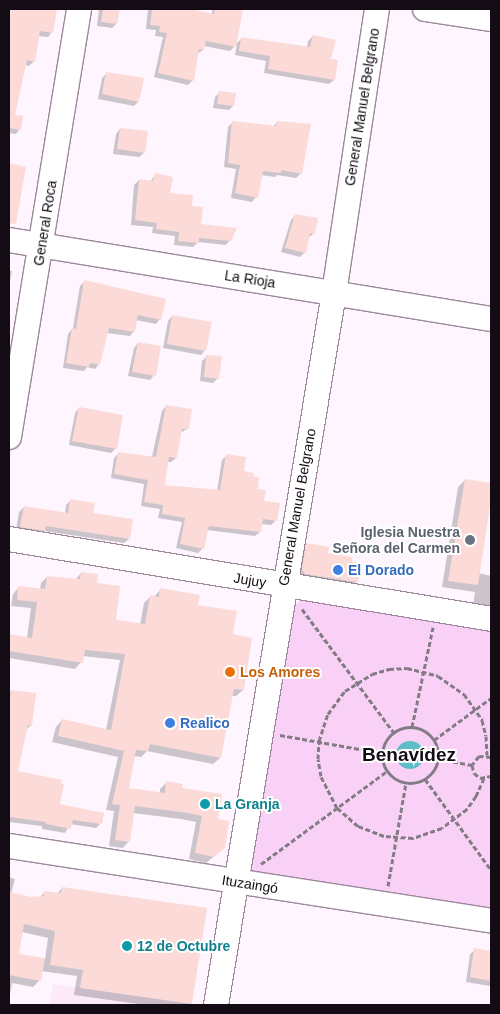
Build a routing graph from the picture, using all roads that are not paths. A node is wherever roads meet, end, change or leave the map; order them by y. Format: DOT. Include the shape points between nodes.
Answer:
graph roads {
  1 [pos="79,9"];
  2 [pos="377,9"];
  3 [pos="426,9"];
  4 [pos="491,19"];
  5 [pos="9,240"];
  6 [pos="42,245"];
  7 [pos="334,293"];
  8 [pos="491,319"];
  9 [pos="9,437"];
  10 [pos="9,539"];
  11 [pos="284,585"];
  12 [pos="491,619"];
  13 [pos="9,846"];
  14 [pos="236,882"];
  15 [pos="491,921"];
  16 [pos="216,1005"];
  1 -- 6 [label="street, General Roca"];
  2 -- 7 [label="street, General Manuel Belgrano"];
  3 -- 4 [label="street"];
  5 -- 6 [label="street, La Rioja"];
  6 -- 7 [label="street, La Rioja"];
  6 -- 9 [label="street, General Roca"];
  7 -- 8 [label="street, La Rioja"];
  7 -- 11 [label="street, General Manuel Belgrano"];
  10 -- 11 [label="street, Jujuy"];
  11 -- 12 [label="street, Jujuy"];
  11 -- 14 [label="street, General Manuel Belgrano"];
  13 -- 14 [label="street, Ituzaingó"];
  14 -- 15 [label="street, Ituzaingó"];
  14 -- 16 [label="street, General Manuel Belgrano"];
}
